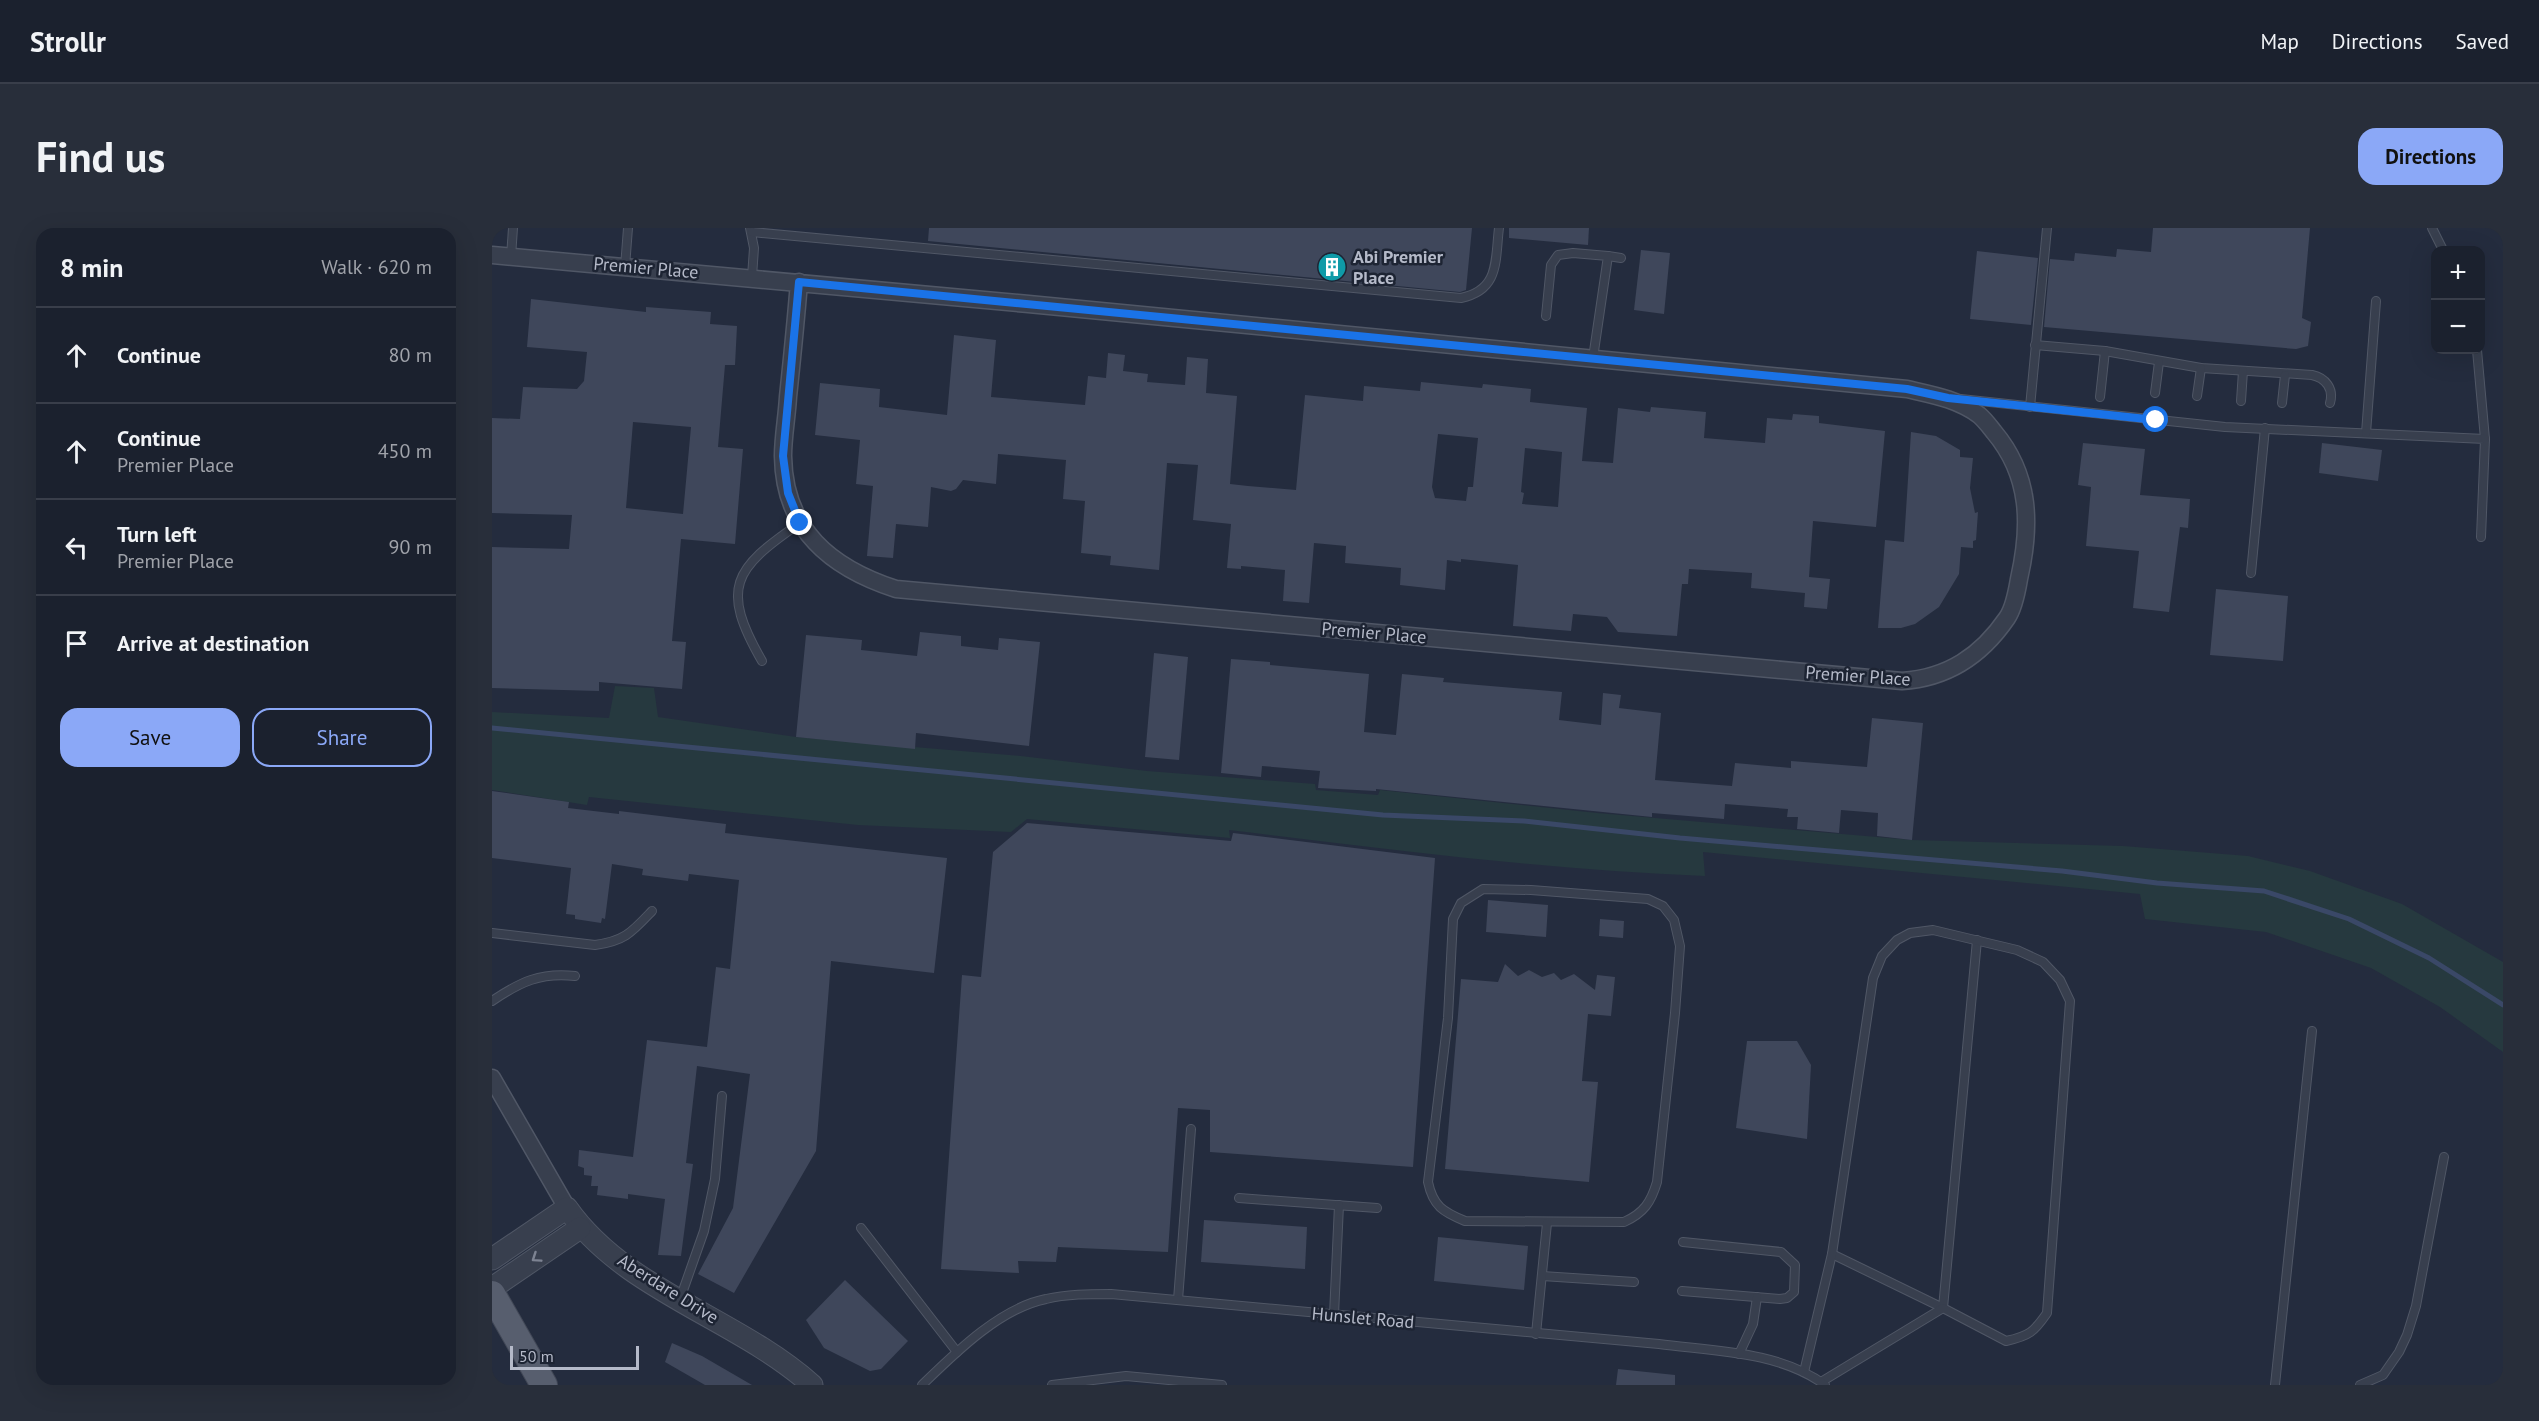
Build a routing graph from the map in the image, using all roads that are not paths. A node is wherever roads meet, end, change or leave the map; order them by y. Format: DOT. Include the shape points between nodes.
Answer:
graph roads {
  1 [pos="513,228"];
  2 [pos="628,228"];
  3 [pos="1499,228"];
  4 [pos="2047,228"];
  5 [pos="2432,228"];
  6 [pos="751,230"];
  7 [pos="2441,246"];
  8 [pos="492,255"];
  9 [pos="511,256"];
  10 [pos="1608,256"];
  11 [pos="1621,258"];
  12 [pos="625,267"];
  13 [pos="752,277"];
  14 [pos="799,282"];
  15 [pos="2376,301"];
  16 [pos="1546,316"];
  17 [pos="2035,345"];
  18 [pos="2105,351"];
  19 [pos="2477,354"];
  20 [pos="1593,358"];
  21 [pos="2158,362"];
  22 [pos="2201,368"];
  23 [pos="2243,372"];
  24 [pos="2285,375"];
  25 [pos="2155,393"];
  26 [pos="2197,396"];
  27 [pos="2100,397"];
  28 [pos="1948,398"];
  29 [pos="2241,401"];
  30 [pos="2282,403"];
  31 [pos="2330,403"];
  32 [pos="2030,407"];
  33 [pos="2265,429"];
  34 [pos="2366,433"];
  35 [pos="2485,439"];
  36 [pos="800,523"];
  37 [pos="2481,537"];
  38 [pos="2252,573"];
  39 [pos="762,660"];
  40 [pos="652,911"];
  41 [pos="492,933"];
  42 [pos="1977,940"];
  43 [pos="575,976"];
  44 [pos="492,1001"];
  45 [pos="2312,1030"];
  46 [pos="492,1078"];
  47 [pos="722,1096"];
  48 [pos="1191,1129"];
  49 [pos="2444,1157"];
  50 [pos="1239,1198"];
  51 [pos="1339,1205"];
  52 [pos="567,1208"];
  53 [pos="1377,1208"];
  54 [pos="1547,1223"];
  55 [pos="580,1228"];
  56 [pos="861,1228"];
  57 [pos="1683,1242"];
  58 [pos="1832,1254"];
  59 [pos="492,1258"];
  60 [pos="1542,1275"];
  61 [pos="1634,1282"];
  62 [pos="492,1288"];
  63 [pos="1682,1291"];
  64 [pos="492,1294"];
  65 [pos="1757,1298"];
  66 [pos="680,1300"];
  67 [pos="1178,1300"];
  68 [pos="1943,1308"];
  69 [pos="1334,1315"];
  70 [pos="1536,1334"];
  71 [pos="957,1352"];
  72 [pos="1739,1354"];
  73 [pos="1804,1372"];
  74 [pos="1154,1378"];
  75 [pos="1091,1382"];
  76 [pos="1823,1384"];
  77 [pos="544,1385"];
  78 [pos="812,1385"];
  79 [pos="922,1385"];
  80 [pos="1052,1385"];
  81 [pos="1147,1385"];
  82 [pos="1222,1385"];
  83 [pos="2275,1385"];
  84 [pos="2360,1385"];
  1 -- 9 [label="lane"];
  2 -- 12 [label="lane"];
  3 -- 6 [label="lane" via="1492,279 1485,289 1461,298"];
  4 -- 17 [label="lane"];
  5 -- 7 [label="lane"];
  6 -- 13 [label="lane"];
  8 -- 9 [label="street, Premier Place"];
  9 -- 12 [label="street, Premier Place"];
  10 -- 11 [label="lane"];
  10 -- 16 [label="lane" via="1558,255 1551,265"];
  10 -- 20 [label="lane"];
  12 -- 13 [label="street, Premier Place"];
  13 -- 14 [label="street, Premier Place"];
  14 -- 20 [label="street, Premier Place"];
  14 -- 36 [label="street, Premier Place" via="783,456 788,493"];
  15 -- 34 [label="lane"];
  17 -- 18 [label="lane"];
  17 -- 32 [label="lane"];
  18 -- 21 [label="lane"];
  18 -- 27 [label="lane"];
  19 -- 35 [label="lane"];
  20 -- 28 [label="street, Premier Place" via="1907,389"];
  21 -- 22 [label="lane"];
  21 -- 25 [label="lane"];
  22 -- 23 [label="lane"];
  22 -- 26 [label="lane"];
  23 -- 24 [label="lane"];
  23 -- 29 [label="lane"];
  24 -- 30 [label="lane"];
  24 -- 31 [label="lane" via="2321,377 2331,390"];
  28 -- 32 [label="lane"];
  28 -- 36 [label="street, Premier Place" via="1980,416 2006,446 2021,478 2028,516 2025,555 2009,616 1974,654 1948,672 1926,680 1902,681 896,589 864,578 829,556"];
  32 -- 33 [label="lane"];
  33 -- 34 [label="lane"];
  33 -- 38 [label="lane"];
  34 -- 35 [label="lane"];
  35 -- 37 [label="lane"];
  36 -- 39 [label="lane" via="762,552 737,585 744,630"];
  40 -- 41 [label="lane" via="623,939 611,943 595,945"];
  42 -- 58 [label="lane" via="1933,930 1910,933 1882,956 1873,978"];
  42 -- 68 [label="lane"];
  42 -- 68 [label="lane" via="2017,950 2043,962 2060,980 2070,1001 2047,1312 2025,1337 2007,1341"];
  43 -- 44 [label="lane" via="543,975"];
  45 -- 83 [label="lane"];
  46 -- 52 [label="street, Aberdare Drive"];
  47 -- 66 [label="lane" via="715,1179 704,1231"];
  48 -- 67 [label="lane"];
  49 -- 84 [label="lane" via="2407,1335 2383,1375"];
  50 -- 51 [label="lane"];
  51 -- 53 [label="lane"];
  51 -- 69 [label="lane"];
  52 -- 55 [label="street, Aberdare Drive"];
  52 -- 59 [label="street"];
  54 -- 54 [label="lane" via="1624,1222 1645,1209 1652,1199 1675,1013 1678,932 1664,906 1648,899 1483,889 1461,903 1453,919 1448,1018 1428,1182 1438,1206 1465,1221"];
  54 -- 60 [label="lane"];
  55 -- 62 [label="street, one-way"];
  55 -- 66 [label="street, Aberdare Drive" via="631,1270"];
  56 -- 71 [label="lane"];
  57 -- 65 [label="lane" via="1781,1252 1795,1265 1794,1292 1780,1299"];
  58 -- 68 [label="lane"];
  58 -- 73 [label="lane"];
  60 -- 61 [label="lane"];
  60 -- 70 [label="lane"];
  63 -- 65 [label="lane"];
  64 -- 77 [label="main road"];
  65 -- 72 [label="lane" via="1753,1324"];
  66 -- 78 [label="street, Aberdare Drive" via="747,1337"];
  67 -- 69 [label="lane, Hunslet Road"];
  67 -- 71 [label="lane, Hunslet Road" via="1086,1294 1044,1299 1010,1314"];
  68 -- 76 [label="lane"];
  69 -- 70 [label="lane, Hunslet Road"];
  70 -- 72 [label="lane, Hunslet Road"];
  71 -- 79 [label="lane, Hunslet Road"];
  72 -- 73 [label="lane, Hunslet Road"];
  73 -- 76 [label="lane, Hunslet Road"];
  74 -- 75 [label="lane" via="1126,1376"];
  74 -- 81 [label="lane"];
  74 -- 82 [label="lane"];
  75 -- 80 [label="lane"];
}
